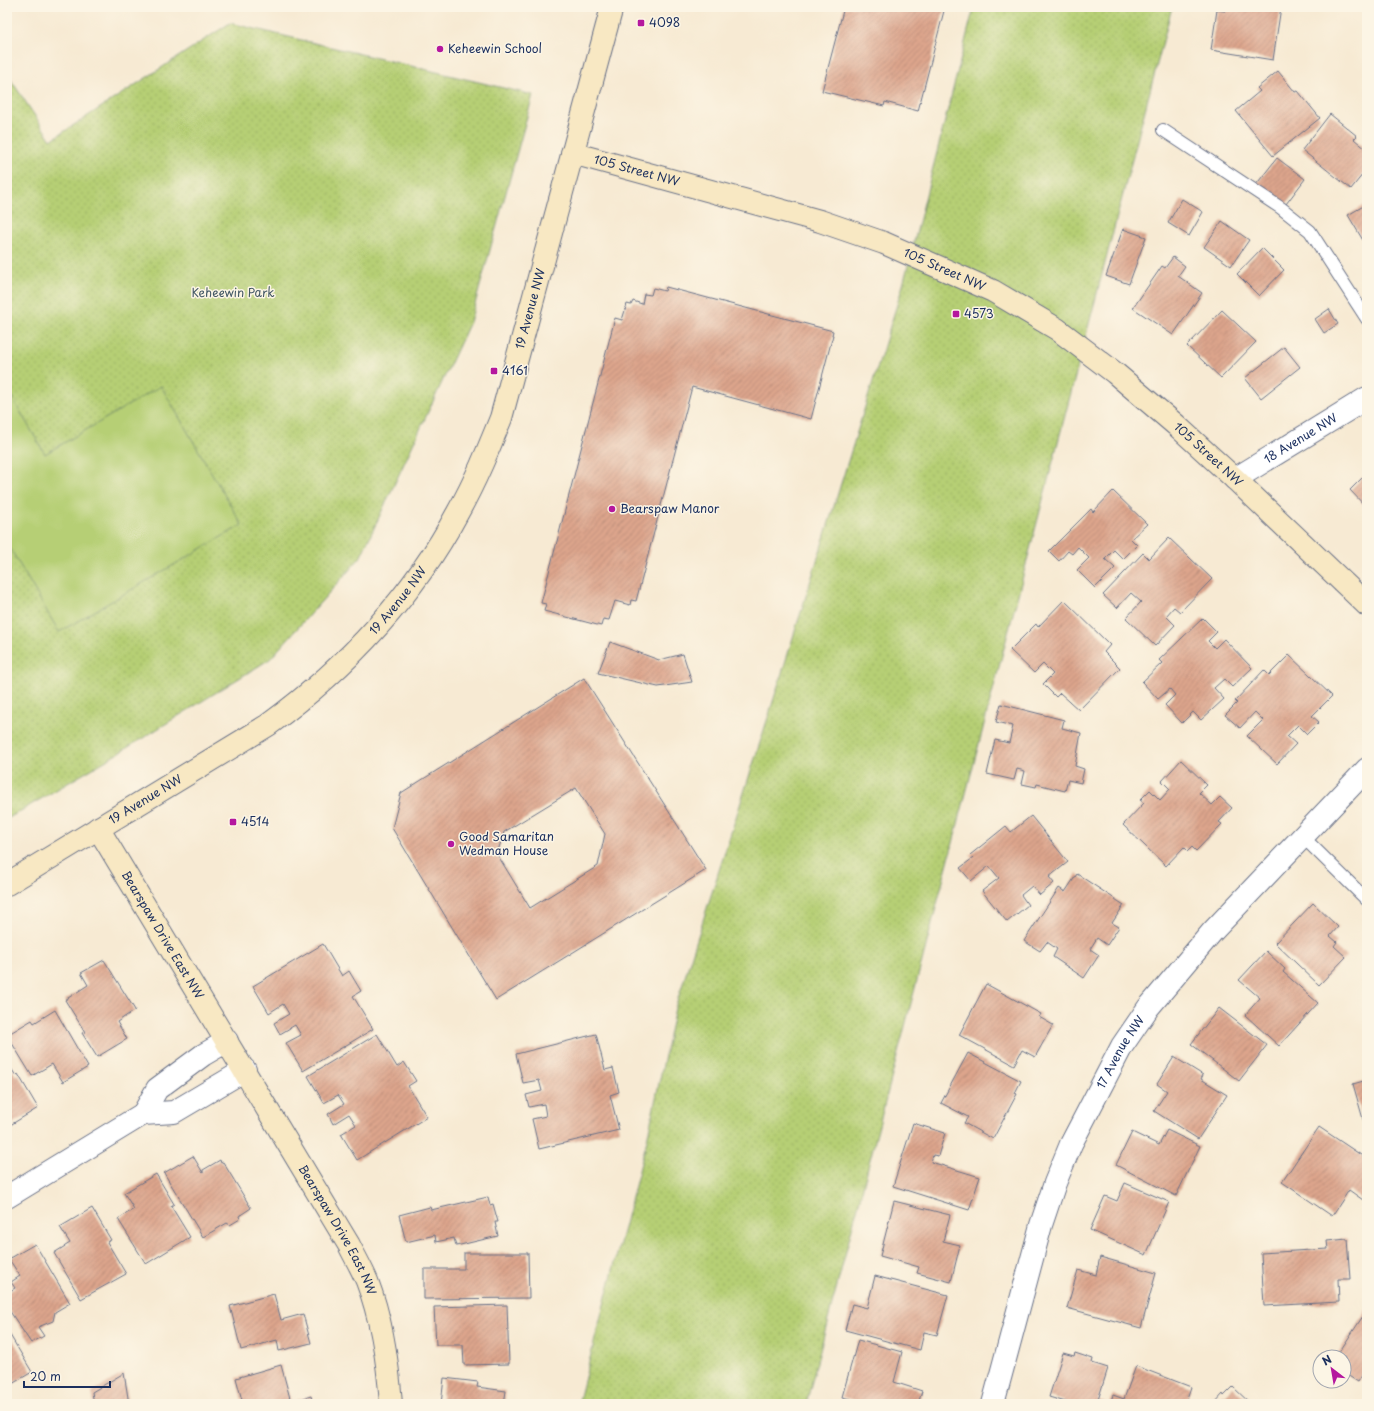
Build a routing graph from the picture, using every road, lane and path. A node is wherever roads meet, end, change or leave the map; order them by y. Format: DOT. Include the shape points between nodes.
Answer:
graph roads {
  1 [pos="612,7"];
  2 [pos="1164,130"];
  3 [pos="572,153"];
  4 [pos="1367,319"];
  5 [pos="1367,398"];
  6 [pos="1235,478"];
  7 [pos="1367,605"];
  8 [pos="1367,769"];
  9 [pos="98,828"];
  10 [pos="1302,837"];
  11 [pos="7,884"];
  12 [pos="1367,900"];
  13 [pos="227,1041"];
  14 [pos="245,1070"];
  15 [pos="143,1114"];
  16 [pos="7,1197"];
  17 [pos="391,1404"];
  18 [pos="993,1404"];
  1 -- 3 [label="street"];
  2 -- 4 [label="lane" via="1281,208 1310,231"];
  3 -- 6 [label="street, 105 Street NW" via="820,221 884,243 992,291 1057,329 1109,369"];
  3 -- 9 [label="street, 19 Avenue NW" via="501,418 476,477 433,554 372,634 305,698 268,725"];
  5 -- 6 [label="street, 18 Avenue NW"];
  6 -- 7 [label="street, 105 Street NW"];
  8 -- 10 [label="street, 17 Avenue NW"];
  9 -- 11 [label="street, 19 Avenue NW"];
  9 -- 13 [label="street, Bearspaw Drive East NW"];
  10 -- 12 [label="lane"];
  10 -- 18 [label="street, 17 Avenue NW" via="1212,932 1152,1003 1122,1046 1101,1084 1071,1144 1046,1211"];
  13 -- 14 [label="street, Bearspaw Drive East NW"];
  13 -- 15 [label="street" via="203,1055 157,1089"];
  14 -- 15 [label="street" via="174,1112"];
  14 -- 17 [label="street, Bearspaw Drive East NW" via="350,1245 366,1281 379,1318 388,1364"];
  15 -- 16 [label="street"];
}
